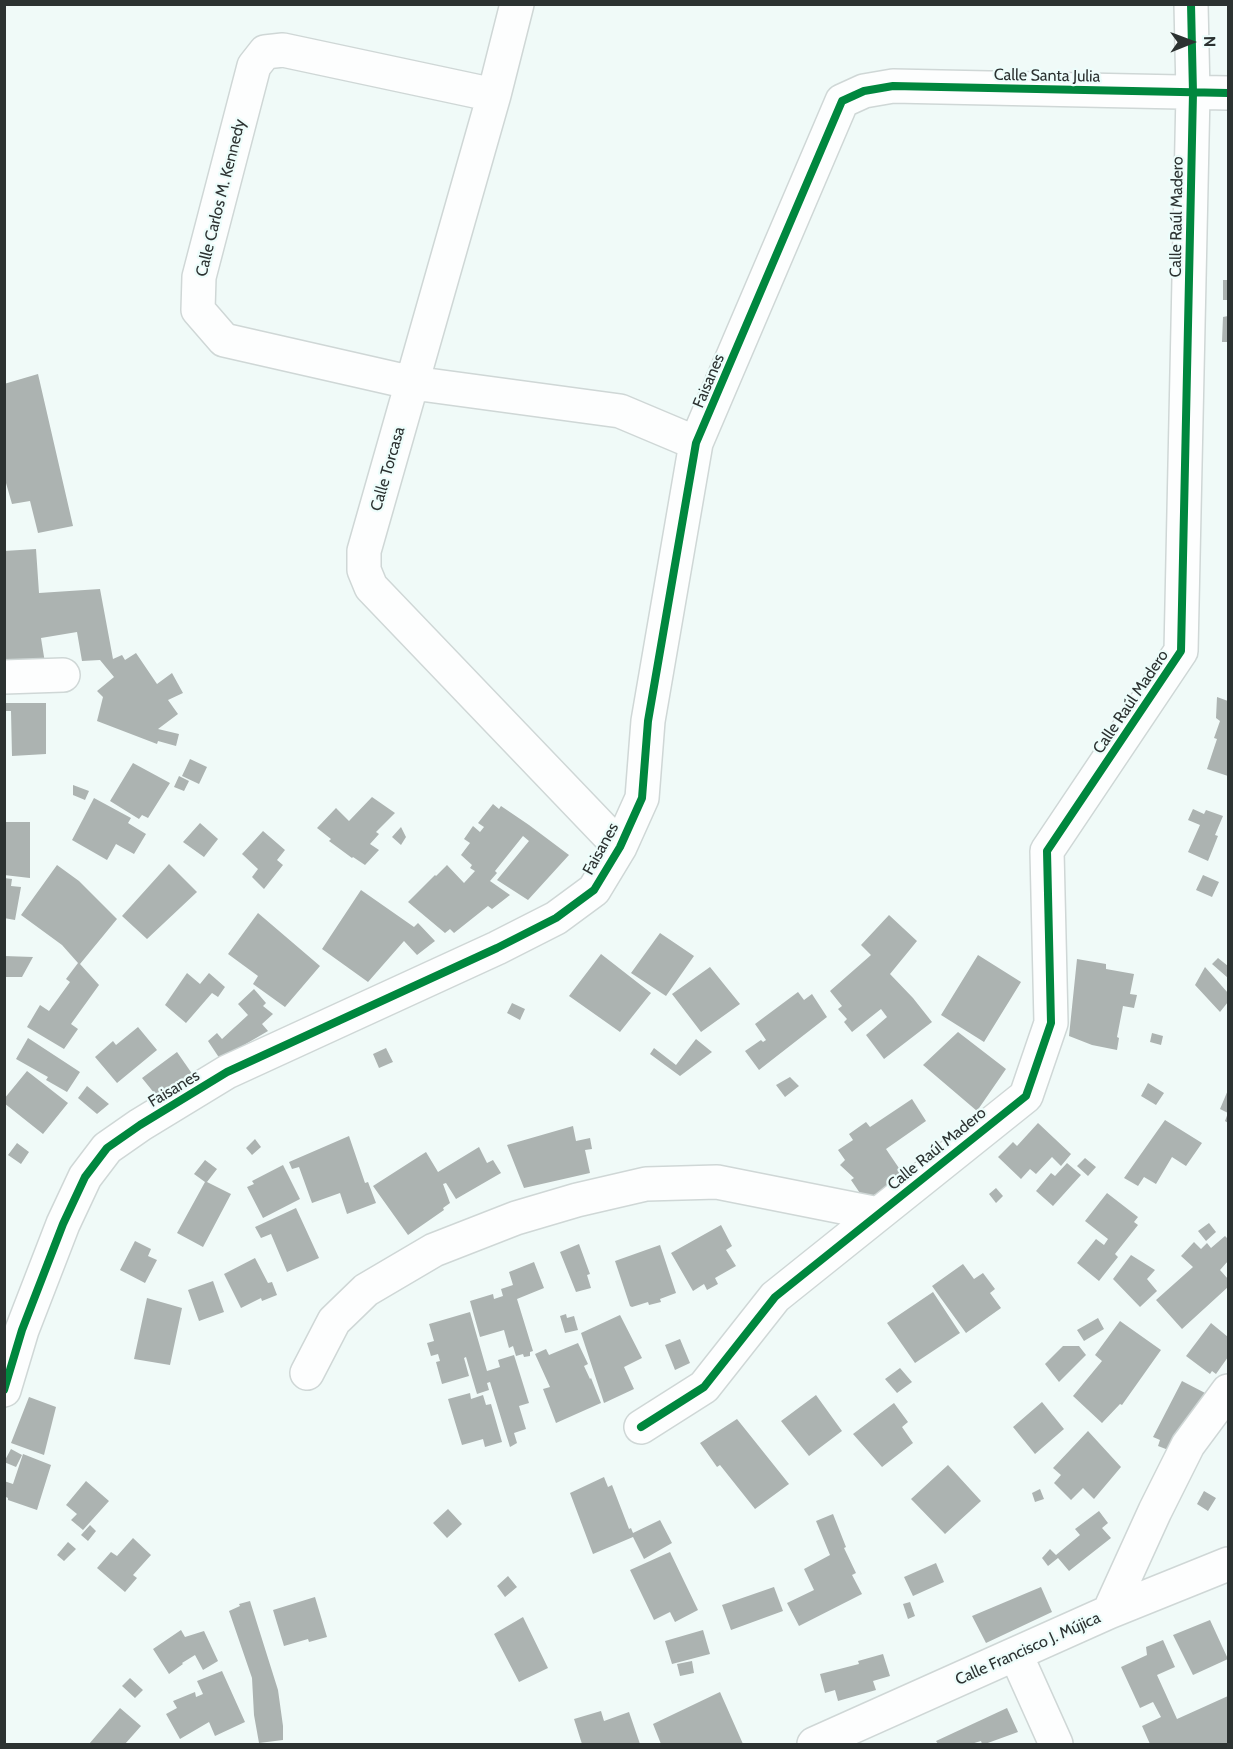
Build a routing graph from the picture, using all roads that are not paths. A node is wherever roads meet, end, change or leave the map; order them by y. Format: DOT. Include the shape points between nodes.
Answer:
graph roads {
  1 [pos="517,4"];
  2 [pos="1191,4"];
  3 [pos="864,91"];
  4 [pos="1193,93"];
  5 [pos="1228,93"];
  6 [pos="494,95"];
  7 [pos="413,383"];
  8 [pos="696,444"];
  9 [pos="63,675"];
  10 [pos="4,677"];
  11 [pos="620,847"];
  12 [pos="878,1214"];
  13 [pos="307,1373"];
  14 [pos="4,1390"];
  15 [pos="1228,1391"];
  16 [pos="641,1427"];
  17 [pos="1228,1564"];
  18 [pos="1109,1612"];
  19 [pos="1016,1655"];
  20 [pos="814,1744"];
  21 [pos="1056,1744"];
  1 -- 6 [label="street, Calle Torcasa"];
  2 -- 4 [label="street, Calle Raúl Madero"];
  3 -- 4 [label="street, Calle Santa Julia" via="893,86"];
  3 -- 8 [label="street, Faisanes" via="842,101"];
  4 -- 5 [label="street, Calle Santa Julia"];
  4 -- 12 [label="street, Calle Raúl Madero" via="1181,651 1047,851 1051,1023 1026,1096"];
  6 -- 7 [label="street, Calle Torcasa"];
  6 -- 7 [label="street, Calle Carlos M. Kennedy" via="283,50 265,52 254,66 199,278 198,310 224,340"];
  7 -- 8 [label="street, Calle Carlos M. Kennedy" via="620,411"];
  7 -- 11 [label="street, Calle Torcasa" via="364,551 364,570 371,587"];
  8 -- 11 [label="street, Faisanes" via="648,721 642,798"];
  9 -- 10 [label="street"];
  11 -- 14 [label="street, Faisanes" via="594,890 556,918 227,1072 107,1148 85,1177 63,1224 22,1330"];
  12 -- 13 [label="street" via="717,1182 646,1184 578,1200 516,1218 434,1250 366,1290 334,1321"];
  12 -- 16 [label="street, Calle Raúl Madero" via="775,1298 704,1387"];
  15 -- 18 [label="street, Calle Francisco J. Mújica" via="1188,1445"];
  17 -- 18 [label="street"];
  18 -- 19 [label="street, Calle Francisco J. Mújica"];
  19 -- 20 [label="street, Calle Francisco J. Mújica"];
  19 -- 21 [label="street"];
}
